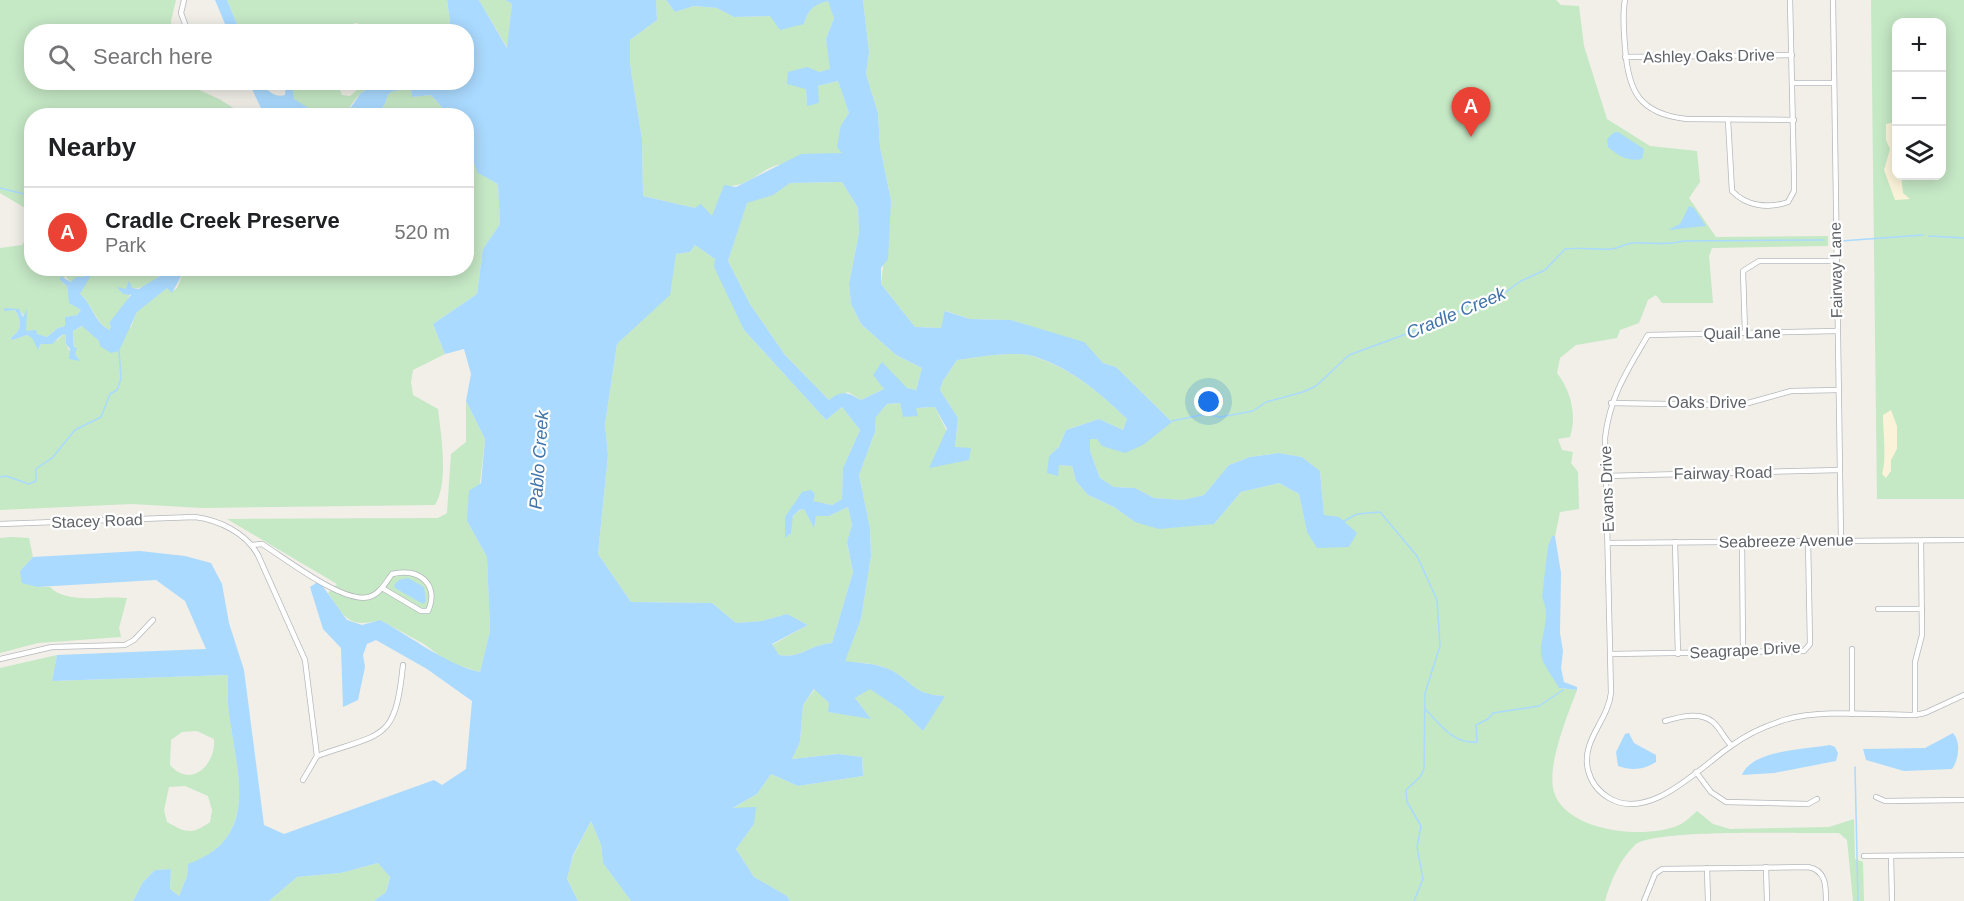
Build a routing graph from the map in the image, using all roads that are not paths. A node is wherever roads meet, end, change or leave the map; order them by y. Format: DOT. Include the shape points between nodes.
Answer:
graph roads {
  1 [pos="184,0"];
  2 [pos="1625,0"];
  3 [pos="1790,0"];
  4 [pos="1833,0"];
  5 [pos="185,24"];
  6 [pos="1792,55"];
  7 [pos="1625,57"];
  8 [pos="1792,83"];
  9 [pos="1833,83"];
  10 [pos="1728,120"];
  11 [pos="1794,120"];
  12 [pos="1836,261"];
  13 [pos="1837,331"];
  14 [pos="1745,333"];
  15 [pos="1648,335"];
  16 [pos="1838,390"];
  17 [pos="1611,403"];
  18 [pos="1840,470"];
  19 [pos="1606,476"];
  20 [pos="0,524"];
  21 [pos="1808,540"];
  22 [pos="1841,540"];
  23 [pos="1921,540"];
  24 [pos="1964,540"];
  25 [pos="1675,542"];
  26 [pos="1742,542"];
  27 [pos="1609,543"];
  28 [pos="252,545"];
  29 [pos="382,588"];
  30 [pos="1878,609"];
  31 [pos="1922,609"];
  32 [pos="153,620"];
  33 [pos="1852,649"];
  34 [pos="1743,651"];
  35 [pos="1611,654"];
  36 [pos="1678,654"];
  37 [pos="0,658"];
  38 [pos="403,665"];
  39 [pos="1964,695"];
  40 [pos="1852,714"];
  41 [pos="1915,715"];
  42 [pos="1665,721"];
  43 [pos="1731,745"];
  44 [pos="317,756"];
  45 [pos="1696,772"];
  46 [pos="303,780"];
  47 [pos="1876,797"];
  48 [pos="1817,799"];
  49 [pos="1964,800"];
  50 [pos="1964,855"];
  51 [pos="1864,856"];
  52 [pos="1891,856"];
  53 [pos="1766,867"];
  54 [pos="1707,868"];
  55 [pos="1644,901"];
  56 [pos="1708,901"];
  57 [pos="1767,901"];
  58 [pos="1826,901"];
  59 [pos="1892,901"];
  1 -- 5 [label="street" via="181,13"];
  2 -- 7 [label="street"];
  3 -- 6 [label="street"];
  4 -- 9 [label="street, Fairway Lane"];
  6 -- 7 [label="street, Ashley Oaks Drive"];
  6 -- 8 [label="street"];
  7 -- 10 [label="street" via="1629,82 1644,103 1671,118"];
  8 -- 9 [label="street"];
  8 -- 11 [label="street"];
  9 -- 12 [label="street, Fairway Lane"];
  10 -- 11 [label="street"];
  10 -- 11 [label="street" via="1730,186 1736,196 1763,205 1781,204 1792,197"];
  12 -- 13 [label="street, Fairway Lane"];
  12 -- 14 [label="street" via="1759,261 1743,271"];
  13 -- 14 [label="street, Quail Lane"];
  13 -- 16 [label="street, Fairway Lane"];
  14 -- 15 [label="street, Quail Lane"];
  15 -- 17 [label="street, Evans Drive"];
  16 -- 17 [label="street, Oaks Drive" via="1791,391 1727,405"];
  16 -- 18 [label="street, Fairway Lane"];
  17 -- 19 [label="street, Evans Drive" via="1605,438"];
  18 -- 19 [label="street, Fairway Road"];
  18 -- 22 [label="street, Fairway Lane"];
  19 -- 27 [label="street, Evans Drive"];
  20 -- 28 [label="street, Stacey Road" via="195,517 216,521"];
  21 -- 22 [label="street, Seabreeze Avenue"];
  21 -- 26 [label="street, Seabreeze Avenue"];
  21 -- 34 [label="street, Seagrape Drive" via="1810,644 1804,651"];
  22 -- 23 [label="street, Seabreeze Avenue"];
  23 -- 24 [label="street, Seabreeze Avenue"];
  23 -- 31 [label="street"];
  25 -- 26 [label="street, Seabreeze Avenue"];
  25 -- 27 [label="street, Seabreeze Avenue"];
  25 -- 36 [label="street"];
  26 -- 34 [label="street"];
  27 -- 35 [label="street, Evans Drive"];
  28 -- 29 [label="street" via="262,544 342,593 369,597"];
  28 -- 44 [label="street" via="305,660"];
  29 -- 29 [label="street" via="392,574 414,572 431,587 431,605 428,611 421,611"];
  30 -- 31 [label="street"];
  31 -- 41 [label="street" via="1921,642 1915,662"];
  32 -- 37 [label="street" via="125,645 52,647"];
  33 -- 40 [label="street"];
  34 -- 36 [label="street, Seagrape Drive"];
  35 -- 36 [label="street, Seagrape Drive"];
  35 -- 45 [label="street, Evans Drive" via="1610,701 1586,755 1590,777 1601,793 1616,801 1645,804"];
  38 -- 44 [label="street" via="398,706 385,731"];
  39 -- 41 [label="street"];
  40 -- 41 [label="street"];
  40 -- 43 [label="street" via="1785,720 1754,731"];
  42 -- 43 [label="street" via="1705,717 1713,721"];
  43 -- 45 [label="street"];
  44 -- 46 [label="street"];
  45 -- 48 [label="street" via="1711,792 1732,804 1808,804"];
  47 -- 49 [label="street" via="1885,801"];
  50 -- 52 [label="street"];
  51 -- 52 [label="street"];
  52 -- 59 [label="street"];
  53 -- 54 [label="street"];
  53 -- 57 [label="street"];
  53 -- 58 [label="street" via="1808,867 1821,873 1826,882"];
  54 -- 55 [label="street" via="1662,869 1655,874"];
  54 -- 56 [label="street"];
}
